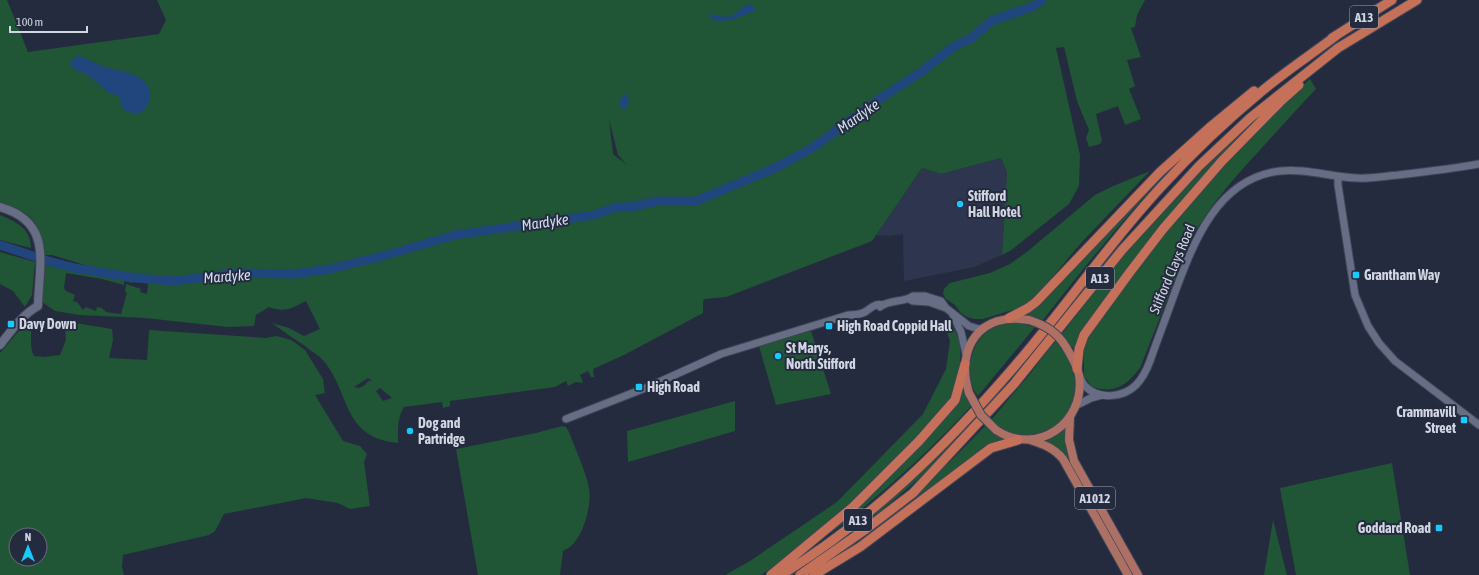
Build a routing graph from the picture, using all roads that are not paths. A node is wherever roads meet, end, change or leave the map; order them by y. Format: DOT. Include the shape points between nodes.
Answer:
graph roads {
  1 [pos="1392,0"];
  2 [pos="1417,0"];
  3 [pos="1337,35"];
  4 [pos="1338,48"];
  5 [pos="1479,164"];
  6 [pos="1338,177"];
  7 [pos="0,207"];
  8 [pos="953,315"];
  9 [pos="1009,318"];
  10 [pos="983,328"];
  11 [pos="0,345"];
  12 [pos="966,354"];
  13 [pos="965,364"];
  14 [pos="1078,372"];
  15 [pos="1102,395"];
  16 [pos="1076,406"];
  17 [pos="1070,417"];
  18 [pos="566,419"];
  19 [pos="1479,425"];
  20 [pos="1018,440"];
  21 [pos="1030,440"];
  22 [pos="771,575"];
  23 [pos="781,575"];
  24 [pos="800,575"];
  25 [pos="814,575"];
  26 [pos="1128,575"];
  27 [pos="1138,575"];
  1 -- 3 [label="highway, A13"];
  2 -- 4 [label="highway, A13"];
  3 -- 9 [label="highway, A13" via="1241,100 1208,128 1160,172 1036,302"];
  3 -- 23 [label="highway, A13" via="1264,90 1180,167 1114,242 1014,367 947,442 903,484 856,522"];
  4 -- 14 [label="highway, A13" via="1232,150 1164,229 1084,335 1079,349"];
  4 -- 24 [label="highway, A13" via="1253,115 1199,166 1122,250 1014,384 913,493"];
  5 -- 6 [label="street, Stifford Clays Road" via="1367,178"];
  6 -- 15 [label="street, Stifford Clays Road" via="1306,172 1266,173 1242,184 1229,194 1214,210 1196,240 1145,372 1136,384 1122,394"];
  6 -- 19 [label="street" via="1355,295 1368,326 1395,361"];
  7 -- 11 [label="main road" via="16,212 31,224 40,250 38,306 23,318"];
  8 -- 10 [label="street" via="969,326"];
  8 -- 12 [label="street" via="961,332"];
  8 -- 18 [label="street" via="946,308 930,302 910,299 883,305 857,318 845,317 721,354 648,387"];
  9 -- 10 [label="main road"];
  9 -- 14 [label="main road, bridge" via="1029,320 1050,329 1066,347"];
  10 -- 12 [label="main road" via="970,344"];
  12 -- 13 [label="main road"];
  13 -- 20 [label="main road, bridge" via="966,385 981,415 996,430"];
  13 -- 22 [label="highway, A13" via="955,400 919,441 853,507"];
  14 -- 15 [label="street, Stifford Clays Road" via="1084,386"];
  14 -- 16 [label="main road"];
  15 -- 16 [label="street, Stifford Clays Road"];
  16 -- 17 [label="main road"];
  17 -- 21 [label="main road" via="1049,435"];
  17 -- 27 [label="main road, A1012" via="1069,440 1074,461"];
  20 -- 21 [label="main road"];
  20 -- 25 [label="highway, A13" via="991,448 860,547"];
  21 -- 26 [label="main road, A1012" via="1055,450 1063,459"];
}
